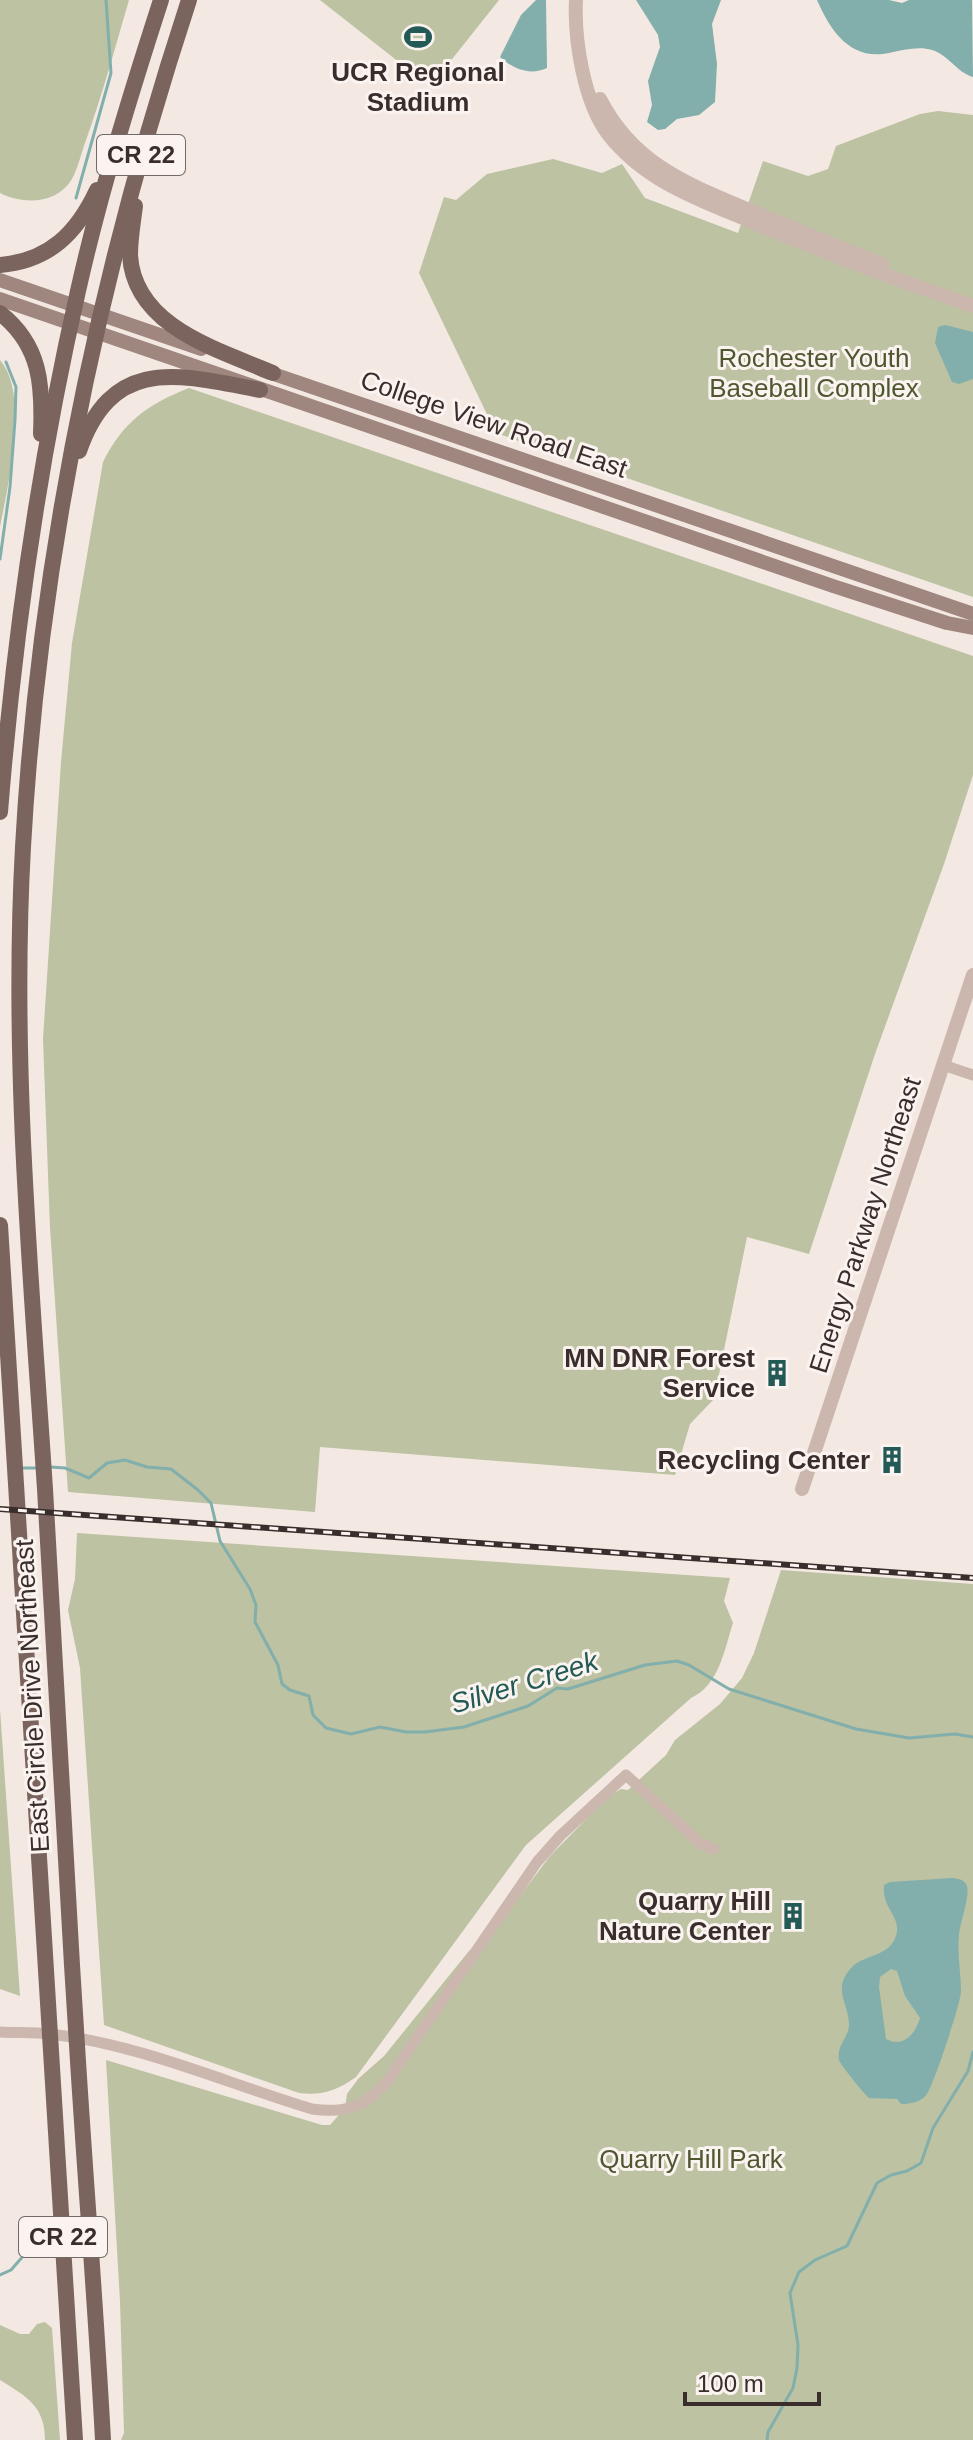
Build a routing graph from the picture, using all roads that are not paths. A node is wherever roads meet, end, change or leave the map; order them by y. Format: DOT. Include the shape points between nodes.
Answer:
graph roads {
  1 [pos="161,0"];
  2 [pos="189,0"];
  3 [pos="576,0"];
  4 [pos="585,73"];
  5 [pos="124,117"];
  6 [pos="148,130"];
  7 [pos="0,265"];
  8 [pos="0,280"];
  9 [pos="973,297"];
  10 [pos="0,299"];
  11 [pos="75,305"];
  12 [pos="973,306"];
  13 [pos="0,313"];
  14 [pos="100,313"];
  15 [pos="71,323"];
  16 [pos="96,331"];
  17 [pos="273,373"];
  18 [pos="260,390"];
  19 [pos="39,487"];
  20 [pos="59,521"];
  21 [pos="973,614"];
  22 [pos="973,628"];
  23 [pos="0,812"];
  24 [pos="973,975"];
  25 [pos="943,1065"];
  26 [pos="973,1075"];
  27 [pos="0,1225"];
  28 [pos="802,1489"];
  29 [pos="714,1849"];
  30 [pos="0,2032"];
  31 [pos="50,2034"];
  32 [pos="77,2038"];
  33 [pos="75,2440"];
  34 [pos="103,2440"];
  1 -- 5 [label="main road, CR 22"];
  2 -- 6 [label="main road, CR 22"];
  3 -- 4 [label="street"];
  4 -- 9 [label="street" via="622,135 672,176"];
  4 -- 12 [label="street" via="606,131 661,182 827,254"];
  5 -- 7 [label="main road" via="97,190 77,226 39,257"];
  5 -- 11 [label="main road, CR 22"];
  6 -- 14 [label="main road, CR 22"];
  6 -- 17 [label="main road" via="131,237 138,286 174,327"];
  8 -- 11 [label="main road, College View Road East"];
  10 -- 15 [label="main road, College View Road East"];
  11 -- 14 [label="main road, College View Road East"];
  11 -- 15 [label="main road, CR 22"];
  13 -- 19 [label="main road" via="24,338 40,375"];
  14 -- 16 [label="main road, CR 22"];
  14 -- 17 [label="main road, College View Road East"];
  15 -- 16 [label="main road, College View Road East"];
  15 -- 19 [label="main road, CR 22"];
  16 -- 18 [label="main road, College View Road East"];
  16 -- 20 [label="main road, East Circle Drive Northeast / CR 22"];
  17 -- 21 [label="main road, College View Road East"];
  18 -- 20 [label="main road" via="172,376 143,380 120,391 88,429"];
  18 -- 22 [label="main road, College View Road East" via="833,586"];
  19 -- 23 [label="main road, CR 22" via="12,678"];
  20 -- 32 [label="main road, East Circle Drive Northeast / CR 22" via="29,774 19,969 21,1137"];
  24 -- 25 [label="street, Energy Parkway Northeast"];
  25 -- 26 [label="street"];
  25 -- 28 [label="street, Energy Parkway Northeast"];
  27 -- 31 [label="main road, East Circle Drive Northeast / CR 22"];
  29 -- 32 [label="street" via="701,1844 626,1775 537,1862 388,2080 354,2108 312,2109"];
  30 -- 31 [label="street"];
  31 -- 32 [label="street"];
  31 -- 33 [label="main road, East Circle Drive Northeast / CR 22"];
  32 -- 34 [label="main road, East Circle Drive Northeast / CR 22"];
}
